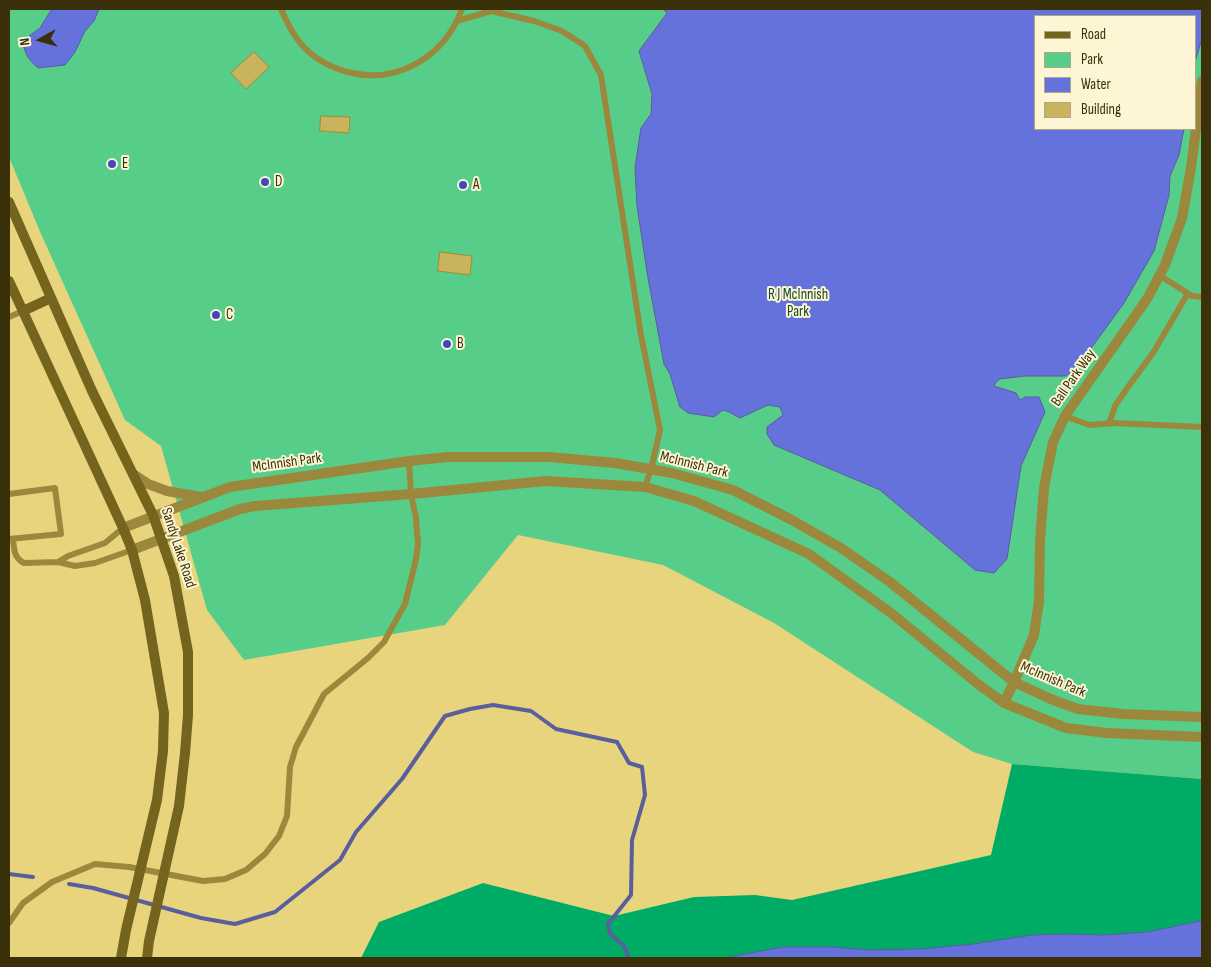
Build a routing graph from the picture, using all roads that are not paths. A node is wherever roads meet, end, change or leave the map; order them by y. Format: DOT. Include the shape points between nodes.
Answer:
graph roads {
  1 [pos="280,9"];
  2 [pos="462,9"];
  3 [pos="490,10"];
  4 [pos="457,21"];
  5 [pos="1202,81"];
  6 [pos="1196,128"];
  7 [pos="1196,130"];
  8 [pos="9,202"];
  9 [pos="1159,276"];
  10 [pos="9,281"];
  11 [pos="1188,293"];
  12 [pos="1202,297"];
  13 [pos="51,298"];
  14 [pos="23,311"];
  15 [pos="9,317"];
  16 [pos="1065,416"];
  17 [pos="1109,424"];
  18 [pos="1202,427"];
  19 [pos="409,461"];
  20 [pos="651,470"];
  21 [pos="133,474"];
  22 [pos="645,487"];
  23 [pos="9,494"];
  24 [pos="412,494"];
  25 [pos="202,497"];
  26 [pos="153,515"];
  27 [pos="123,528"];
  28 [pos="162,538"];
  29 [pos="11,539"];
  30 [pos="132,550"];
  31 [pos="58,562"];
  32 [pos="1014,682"];
  33 [pos="1004,703"];
  34 [pos="1202,716"];
  35 [pos="1202,737"];
  36 [pos="9,923"];
  37 [pos="121,958"];
  38 [pos="146,958"];
  1 -- 4 [label="lane" via="292,34 310,54 334,68 359,75 383,75 406,69 427,58 444,42"];
  2 -- 4 [label="lane"];
  3 -- 4 [label="lane"];
  3 -- 20 [label="lane" via="562,31 585,46 601,75 641,335 660,430"];
  5 -- 6 [label="street, Ball Park Way"];
  7 -- 9 [label="street, Ball Park Way" via="1182,218"];
  8 -- 13 [label="main road, Sandy Lake Road"];
  9 -- 11 [label="lane"];
  9 -- 16 [label="street, Ball Park Way" via="1147,299"];
  10 -- 14 [label="main road"];
  11 -- 12 [label="lane"];
  11 -- 17 [label="lane" via="1153,353 1115,406"];
  13 -- 14 [label="main road"];
  13 -- 21 [label="main road, Sandy Lake Road"];
  14 -- 15 [label="lane"];
  14 -- 27 [label="main road"];
  16 -- 17 [label="lane" via="1089,425"];
  16 -- 32 [label="street, Ball Park Way" via="1053,442 1044,488 1034,635"];
  17 -- 18 [label="lane"];
  19 -- 20 [label="street, McInnish Park" via="448,457 549,457"];
  19 -- 24 [label="lane"];
  19 -- 25 [label="street, McInnish Park" via="230,487"];
  20 -- 22 [label="lane"];
  20 -- 32 [label="street, McInnish Park" via="732,490 841,548 890,582"];
  21 -- 25 [label="street" via="167,492"];
  21 -- 26 [label="main road, Sandy Lake Road"];
  22 -- 24 [label="street" via="546,481"];
  22 -- 33 [label="street" via="694,501 809,554 891,613"];
  23 -- 29 [label="lane" via="55,488 60,534"];
  24 -- 28 [label="street" via="254,506"];
  24 -- 36 [label="lane" via="418,544 404,604 384,642 324,694 315,708 290,767 287,816 279,836 265,854 246,870 225,879 203,881 132,867 95,864 52,882 23,903"];
  25 -- 26 [label="street, McInnish Park"];
  26 -- 27 [label="street, McInnish Park"];
  26 -- 28 [label="main road, Sandy Lake Road"];
  27 -- 30 [label="main road"];
  27 -- 31 [label="lane" via="105,543"];
  28 -- 30 [label="street"];
  28 -- 38 [label="main road, Sandy Lake Road, bridge" via="174,576 188,652 188,715 179,806"];
  29 -- 31 [label="lane" via="15,554 24,563"];
  30 -- 31 [label="lane" via="95,563 76,566"];
  30 -- 37 [label="main road, bridge" via="145,600 164,713 157,800"];
  32 -- 33 [label="street, Ball Park Way"];
  32 -- 34 [label="street, McInnish Park" via="1078,709"];
  33 -- 35 [label="street" via="1066,728"];
}
